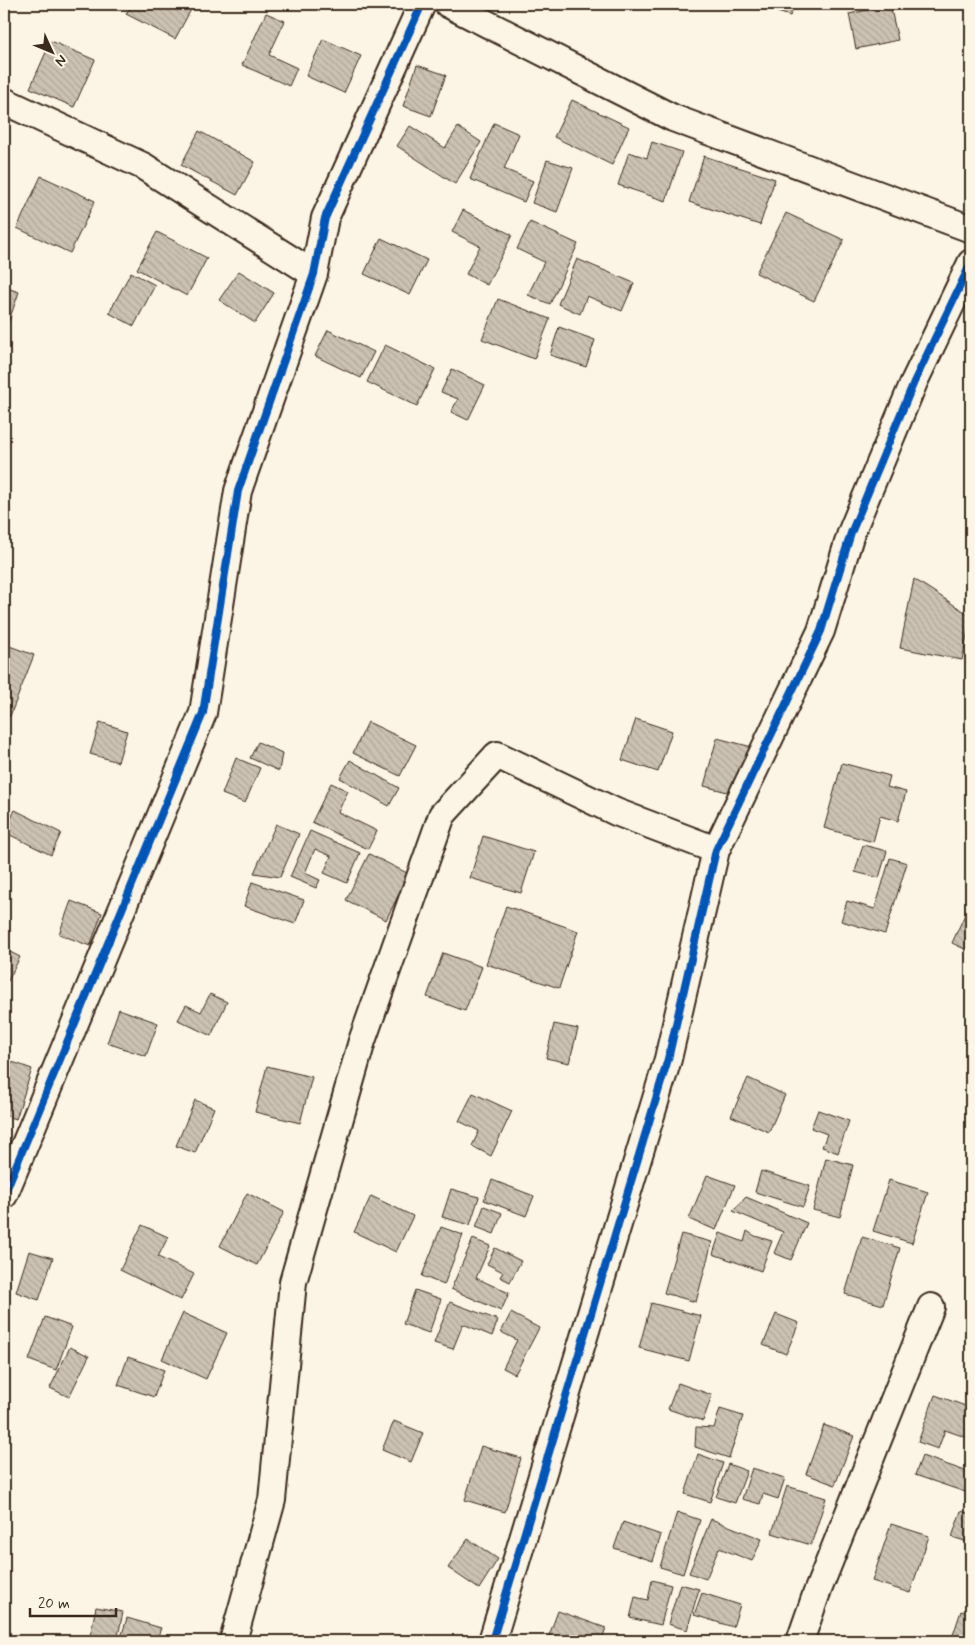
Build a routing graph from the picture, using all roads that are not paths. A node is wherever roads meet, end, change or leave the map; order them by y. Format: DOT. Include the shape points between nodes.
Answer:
graph roads {
  1 [pos="422,4"];
  2 [pos="448,4"];
  3 [pos="4,102"];
  4 [pos="971,229"];
  5 [pos="971,263"];
  6 [pos="314,274"];
  7 [pos="716,850"];
  8 [pos="4,1195"];
  9 [pos="931,1307"];
  10 [pos="233,1641"];
  11 [pos="492,1641"];
  12 [pos="800,1641"];
  1 -- 6 [label="street" via="325,218"];
  2 -- 4 [label="street" via="673,118"];
  3 -- 6 [label="street" via="143,166"];
  5 -- 7 [label="street" via="914,382 851,533 821,631"];
  6 -- 8 [label="street" via="238,491 203,713"];
  7 -- 10 [label="street" via="616,812 497,755 442,814 362,1041 293,1282 272,1500"];
  7 -- 11 [label="street" via="668,1059"];
  9 -- 12 [label="street"];
}
